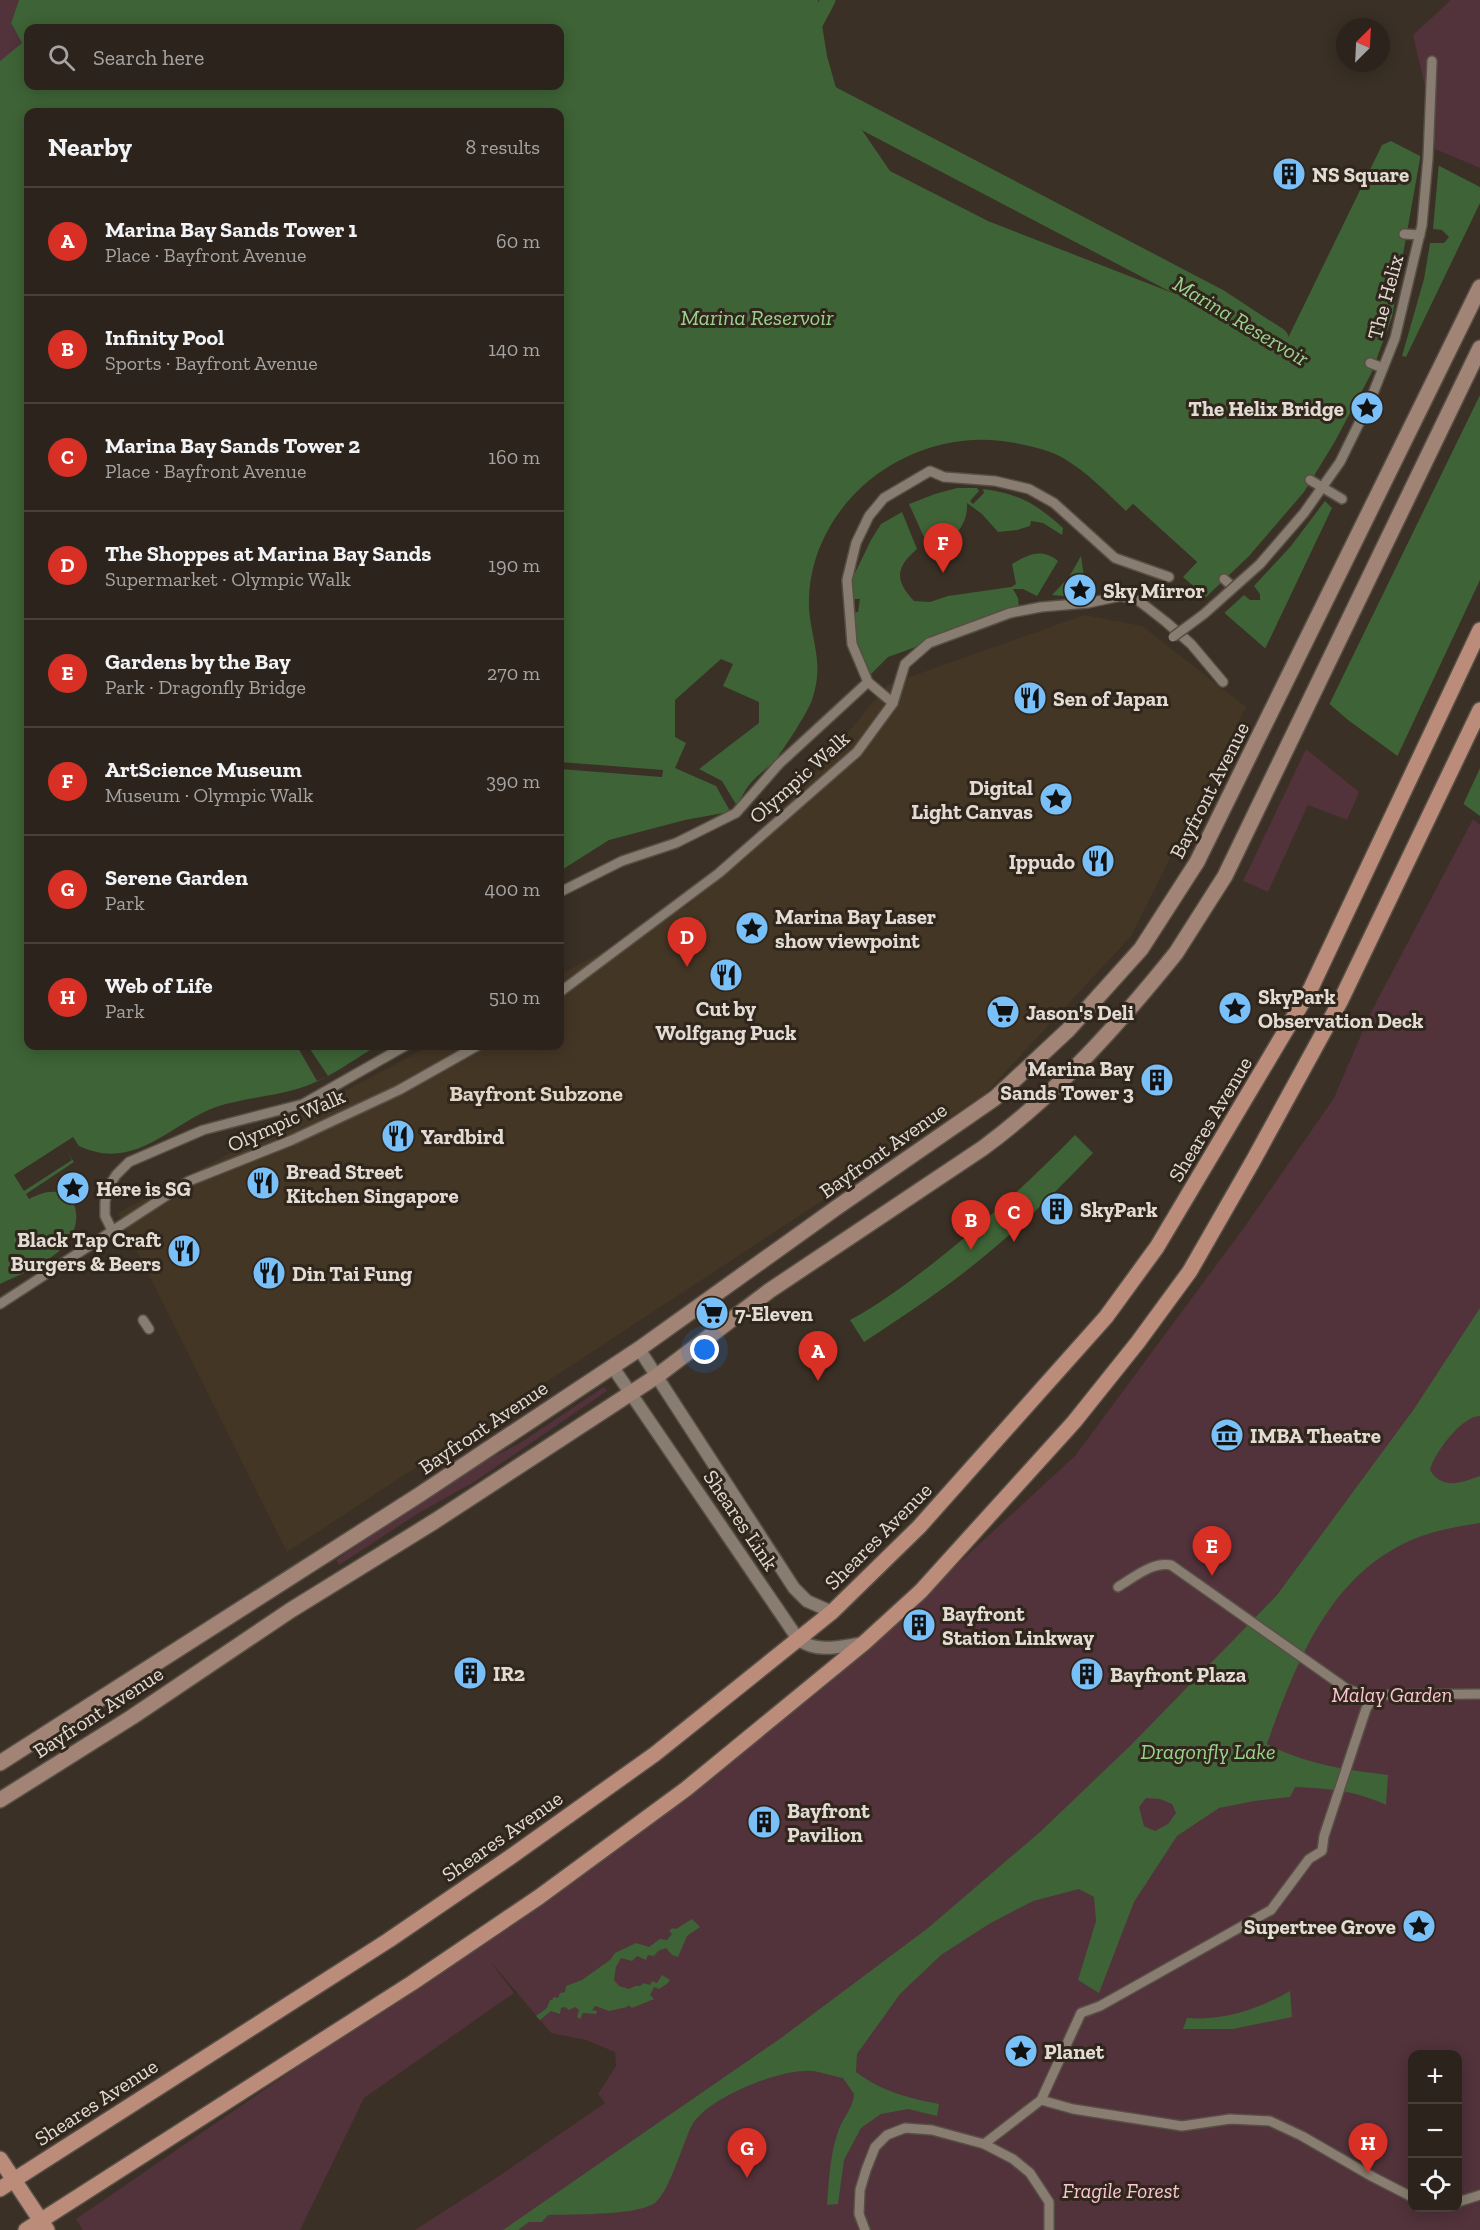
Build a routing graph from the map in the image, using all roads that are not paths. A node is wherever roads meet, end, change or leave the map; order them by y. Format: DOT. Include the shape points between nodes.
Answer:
graph roads {
  1 [pos="1432,61"];
  2 [pos="1404,234"];
  3 [pos="1420,235"];
  4 [pos="1480,287"];
  5 [pos="1480,348"];
  6 [pos="1370,363"];
  7 [pos="1383,368"];
  8 [pos="1310,480"];
  9 [pos="1322,488"];
  10 [pos="1342,499"];
  11 [pos="1168,577"];
  12 [pos="1224,579"];
  13 [pos="1233,587"];
  14 [pos="1480,630"];
  15 [pos="1173,637"];
  16 [pos="868,682"];
  17 [pos="1223,682"];
  18 [pos="893,704"];
  19 [pos="1480,710"];
  20 [pos="564,890"];
  21 [pos="564,989"];
  22 [pos="398,1050"];
  23 [pos="470,1050"];
  24 [pos="112,1230"];
  25 [pos="0,1304"];
  26 [pos="143,1320"];
  27 [pos="149,1329"];
  28 [pos="639,1349"];
  29 [pos="612,1366"];
  30 [pos="657,1376"];
  31 [pos="630,1393"];
  32 [pos="1118,1587"];
  33 [pos="832,1612"];
  34 [pos="798,1639"];
  35 [pos="864,1642"];
  36 [pos="1480,1694"];
  37 [pos="1374,1695"];
  38 [pos="0,1763"];
  39 [pos="0,1800"];
  40 [pos="1041,2100"];
  41 [pos="984,2145"];
  42 [pos="0,2159"];
  43 [pos="14,2180"];
  44 [pos="0,2189"];
  45 [pos="1408,2194"];
  46 [pos="1480,2195"];
  47 [pos="1462,2201"];
  48 [pos="44,2225"];
  49 [pos="26,2230"];
  50 [pos="865,2230"];
  51 [pos="1049,2230"];
  1 -- 3 [label="street, The Helix"];
  2 -- 3 [label="street, The Helix"];
  3 -- 7 [label="street, The Helix" via="1395,338"];
  4 -- 28 [label="main road, Bayfront Avenue" via="1208,842 1141,949 1068,1030 995,1098"];
  5 -- 30 [label="main road, Bayfront Avenue" via="1236,856 1164,969 1087,1057 1017,1122 948,1173 769,1291"];
  6 -- 7 [label="street, The Helix"];
  7 -- 9 [label="street, The Helix" via="1340,462"];
  8 -- 9 [label="street"];
  9 -- 10 [label="street"];
  9 -- 13 [label="street, The Helix, bridge" via="1262,562"];
  11 -- 16 [label="street" via="1115,558 1054,503 1029,489 944,477 930,471 884,498 869,516 856,543 847,580 852,644"];
  12 -- 13 [label="street"];
  13 -- 15 [label="street, The Helix, bridge"];
  14 -- 33 [label="main road, Sheares Avenue" via="1311,988 1157,1247 1106,1317 919,1527"];
  16 -- 18 [label="street"];
  16 -- 20 [label="street, Olympic Walk" via="779,764 736,813"];
  17 -- 18 [label="street, Olympic Walk" via="1191,644 1139,601 1121,596 1010,614 929,643 905,664"];
  18 -- 21 [label="street, Olympic Walk" via="858,752 727,867"];
  19 -- 35 [label="main road" via="1340,1002 1190,1271 1074,1422 921,1591"];
  22 -- 24 [label="street, Olympic Walk" via="303,1104 203,1130 129,1162 108,1188 105,1216"];
  23 -- 24 [label="street, Olympic Walk" via="292,1140 189,1181"];
  24 -- 25 [label="street, Olympic Walk"];
  26 -- 27 [label="street"];
  28 -- 29 [label="main road, Bayfront Avenue"];
  28 -- 30 [label="street, Sheares Link"];
  29 -- 31 [label="street, Sheares Link"];
  29 -- 38 [label="main road, Bayfront Avenue" via="419,1495"];
  30 -- 31 [label="main road, Bayfront Avenue"];
  30 -- 33 [label="street, Sheares Link" via="794,1588 807,1601"];
  31 -- 34 [label="street, Sheares Link"];
  31 -- 39 [label="main road, Bayfront Avenue"];
  32 -- 37 [label="street" via="1163,1563 1171,1565 1347,1689"];
  33 -- 34 [label="main road, Sheares Avenue"];
  34 -- 35 [label="street" via="822,1648"];
  34 -- 43 [label="main road, Sheares Avenue" via="655,1754 509,1858 389,1940"];
  35 -- 48 [label="main road" via="686,1789 529,1904"];
  36 -- 37 [label="street"];
  37 -- 40 [label="street" via="1366,1709 1322,1851 1309,1859 1271,1910 1082,2013"];
  40 -- 41 [label="street"];
  40 -- 45 [label="street" via="1073,2109 1182,2126 1230,2119 1270,2121"];
  41 -- 50 [label="street" via="905,2127 887,2135 875,2147 860,2190"];
  41 -- 51 [label="street" via="1012,2159 1030,2174 1049,2202"];
  42 -- 43 [label="main road"];
  43 -- 44 [label="main road, Sheares Avenue"];
  43 -- 48 [label="main road"];
  46 -- 47 [label="street"];
  48 -- 49 [label="main road"];
}
